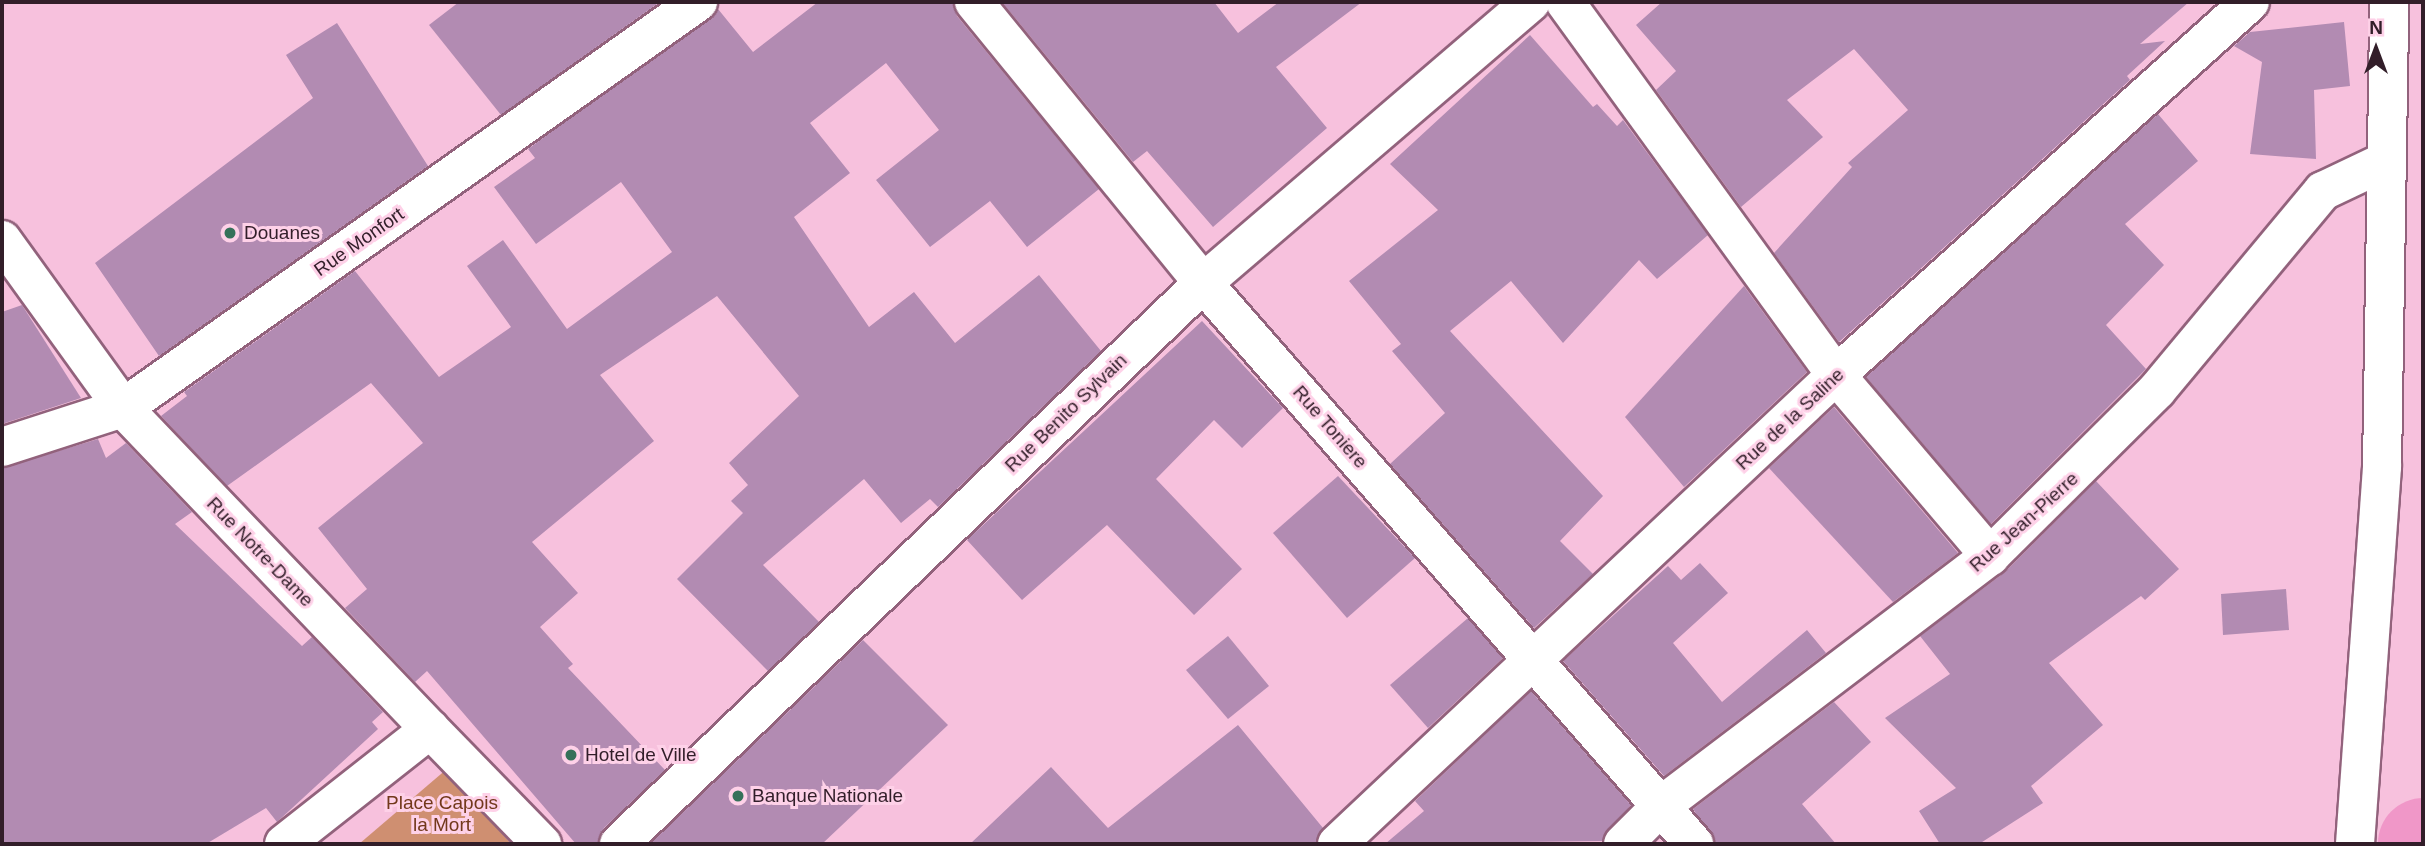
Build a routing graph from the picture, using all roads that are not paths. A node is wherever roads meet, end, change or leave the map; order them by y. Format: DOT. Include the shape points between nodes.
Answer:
graph roads {
  1 [pos="698,2"];
  2 [pos="974,2"];
  3 [pos="1531,2"];
  4 [pos="1564,2"];
  5 [pos="2250,2"];
  6 [pos="2389,2"];
  7 [pos="2384,162"];
  8 [pos="2,240"];
  9 [pos="1203,283"];
  10 [pos="1836,374"];
  11 [pos="123,408"];
  12 [pos="2,447"];
  13 [pos="1990,556"];
  14 [pos="1535,659"];
  15 [pos="430,729"];
  16 [pos="1662,805"];
  17 [pos="284,844"];
  18 [pos="542,844"];
  19 [pos="619,844"];
  20 [pos="1338,844"];
  21 [pos="1623,844"];
  22 [pos="1694,844"];
  23 [pos="2355,844"];
  1 -- 11 [label="street, Rue Monfort"];
  2 -- 9 [label="street, Rue Toniere"];
  3 -- 9 [label="street, Rue Benito Sylvain"];
  4 -- 10 [label="street"];
  5 -- 10 [label="street, Rue de la Saline"];
  6 -- 7 [label="street"];
  7 -- 13 [label="street, Rue Jean-Pierre" via="2323,191 2157,390"];
  7 -- 23 [label="street" via="2382,467"];
  8 -- 11 [label="street, Rue Notre-Dame"];
  9 -- 14 [label="street, Rue Toniere"];
  9 -- 19 [label="street, Rue Benito Sylvain"];
  10 -- 13 [label="street"];
  10 -- 14 [label="street, Rue de la Saline"];
  11 -- 12 [label="street, Rue Monfort"];
  11 -- 15 [label="street, Rue Notre-Dame"];
  13 -- 16 [label="street, Rue Jean-Pierre"];
  14 -- 16 [label="street, Rue Toniere"];
  14 -- 20 [label="street, Rue de la Saline"];
  15 -- 17 [label="street"];
  15 -- 18 [label="street, Rue Notre-Dame"];
  16 -- 21 [label="street, Rue Jean-Pierre"];
  16 -- 22 [label="street, Rue Toniere"];
}
